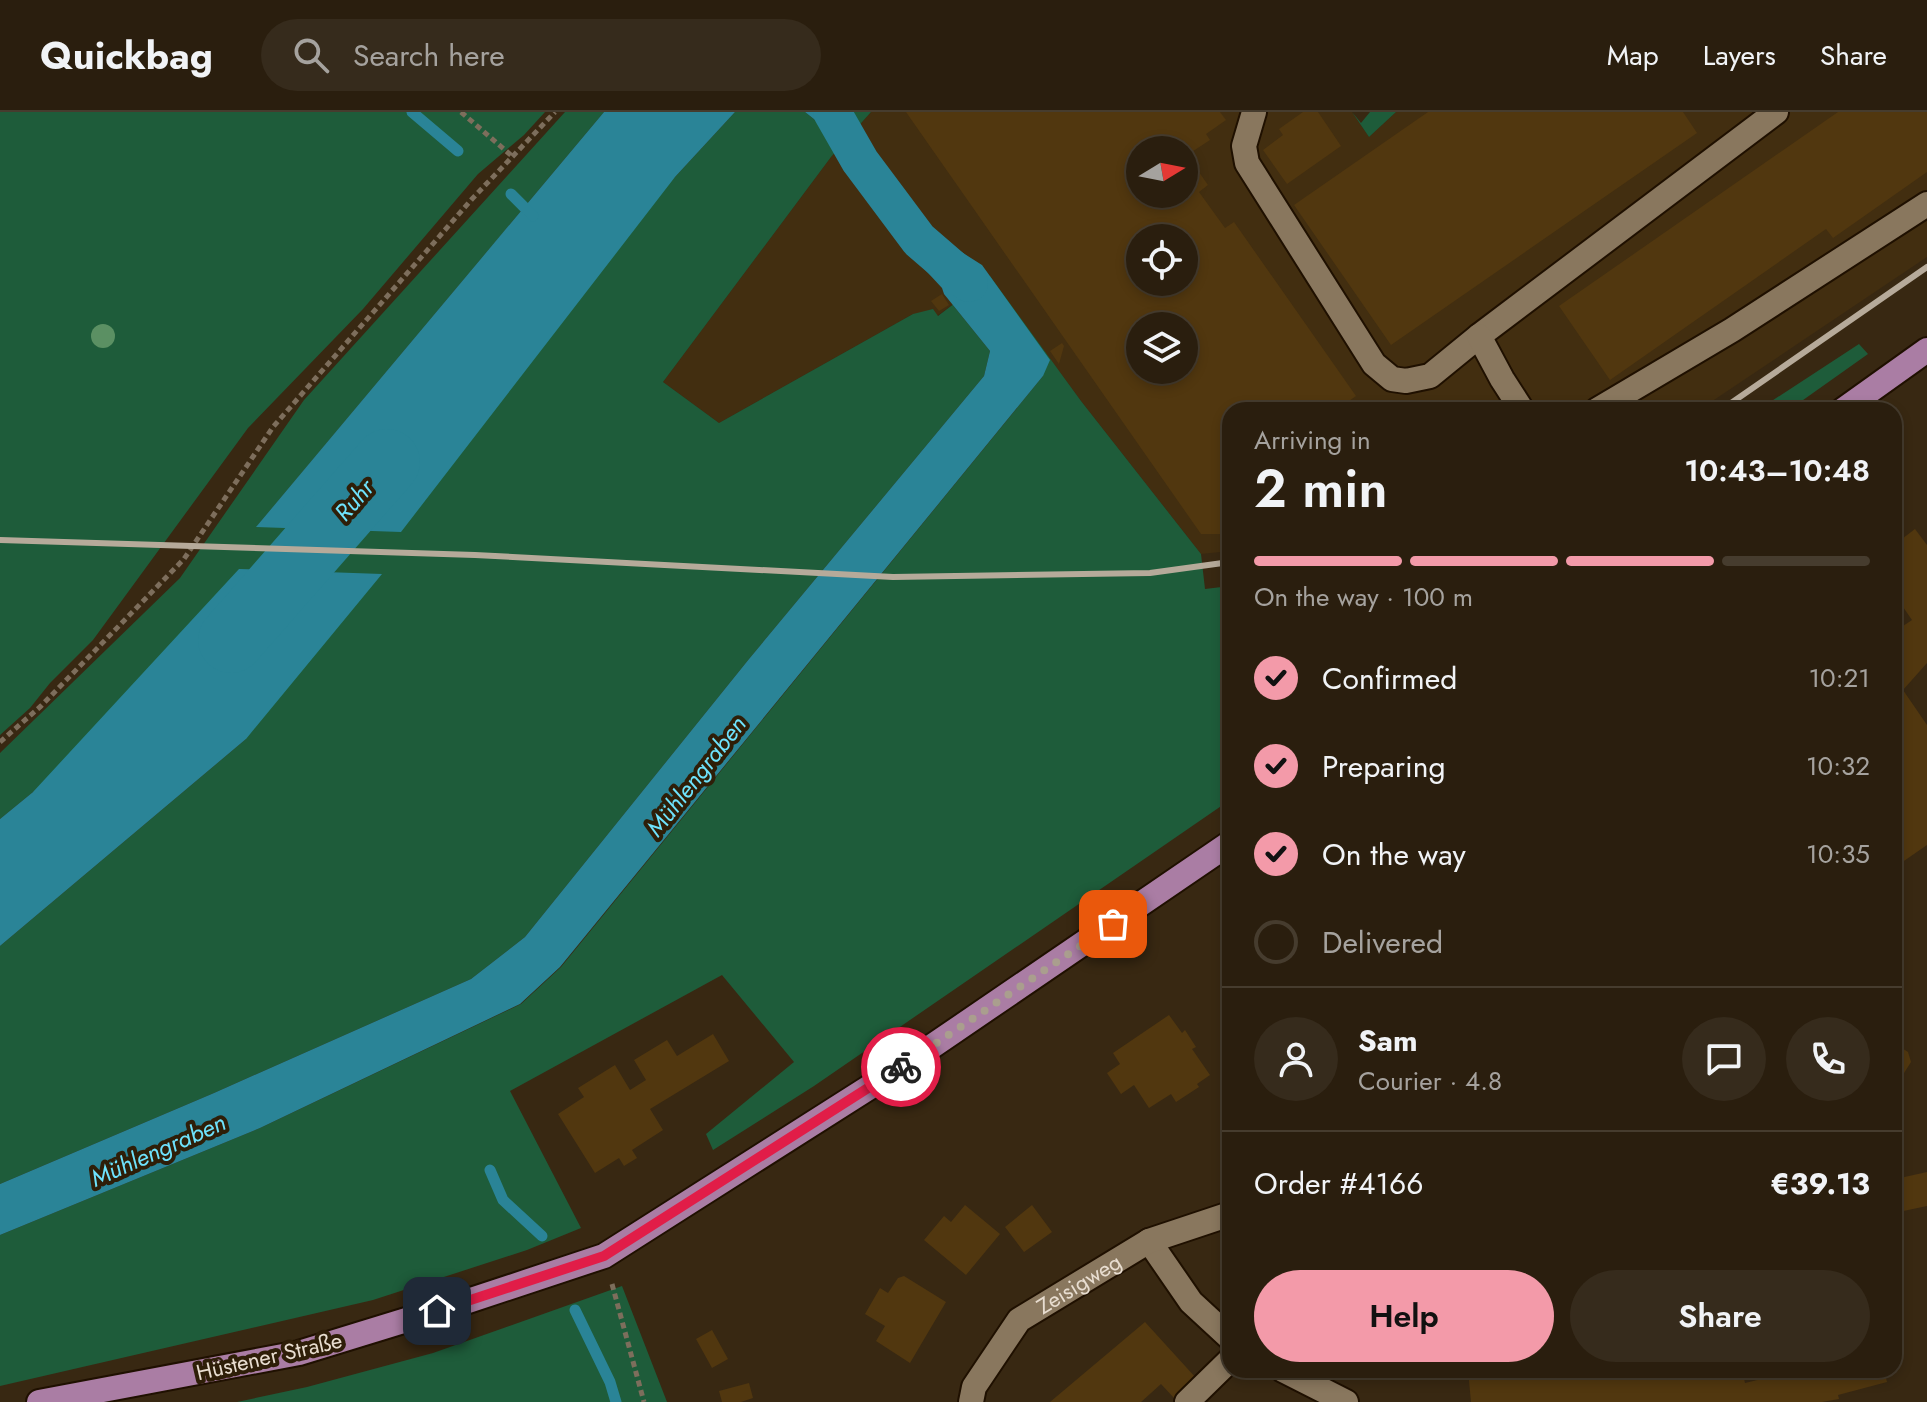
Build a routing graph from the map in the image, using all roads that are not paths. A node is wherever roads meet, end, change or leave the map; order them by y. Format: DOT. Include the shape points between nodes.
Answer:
graph roads {
  1 [pos="1254,112"];
  2 [pos="1771,116"];
  3 [pos="1927,204"];
  4 [pos="1479,336"];
  5 [pos="1927,350"];
  6 [pos="1517,402"];
  7 [pos="1610,402"];
  8 [pos="1854,402"];
  9 [pos="1222,848"];
  10 [pos="1222,1217"];
  11 [pos="1149,1241"];
  12 [pos="1222,1331"];
  13 [pos="1222,1368"];
  14 [pos="1299,1378"];
  15 [pos="39,1402"];
  16 [pos="971,1402"];
  17 [pos="1187,1402"];
  18 [pos="1346,1402"];
  1 -- 4 [label="street" via="1244,146 1247,163 1374,364 1392,379 1430,376"];
  2 -- 4 [label="street"];
  3 -- 7 [label="street"];
  4 -- 6 [label="street"];
  5 -- 8 [label="main road"];
  9 -- 15 [label="main road, Hüstener Straße" via="906,1064 604,1256 299,1353"];
  10 -- 11 [label="street, Zeisigweg"];
  11 -- 12 [label="street" via="1191,1302"];
  11 -- 16 [label="street, Zeisigweg" via="1019,1320 974,1387"];
  13 -- 17 [label="street"];
  14 -- 18 [label="street"];
}
